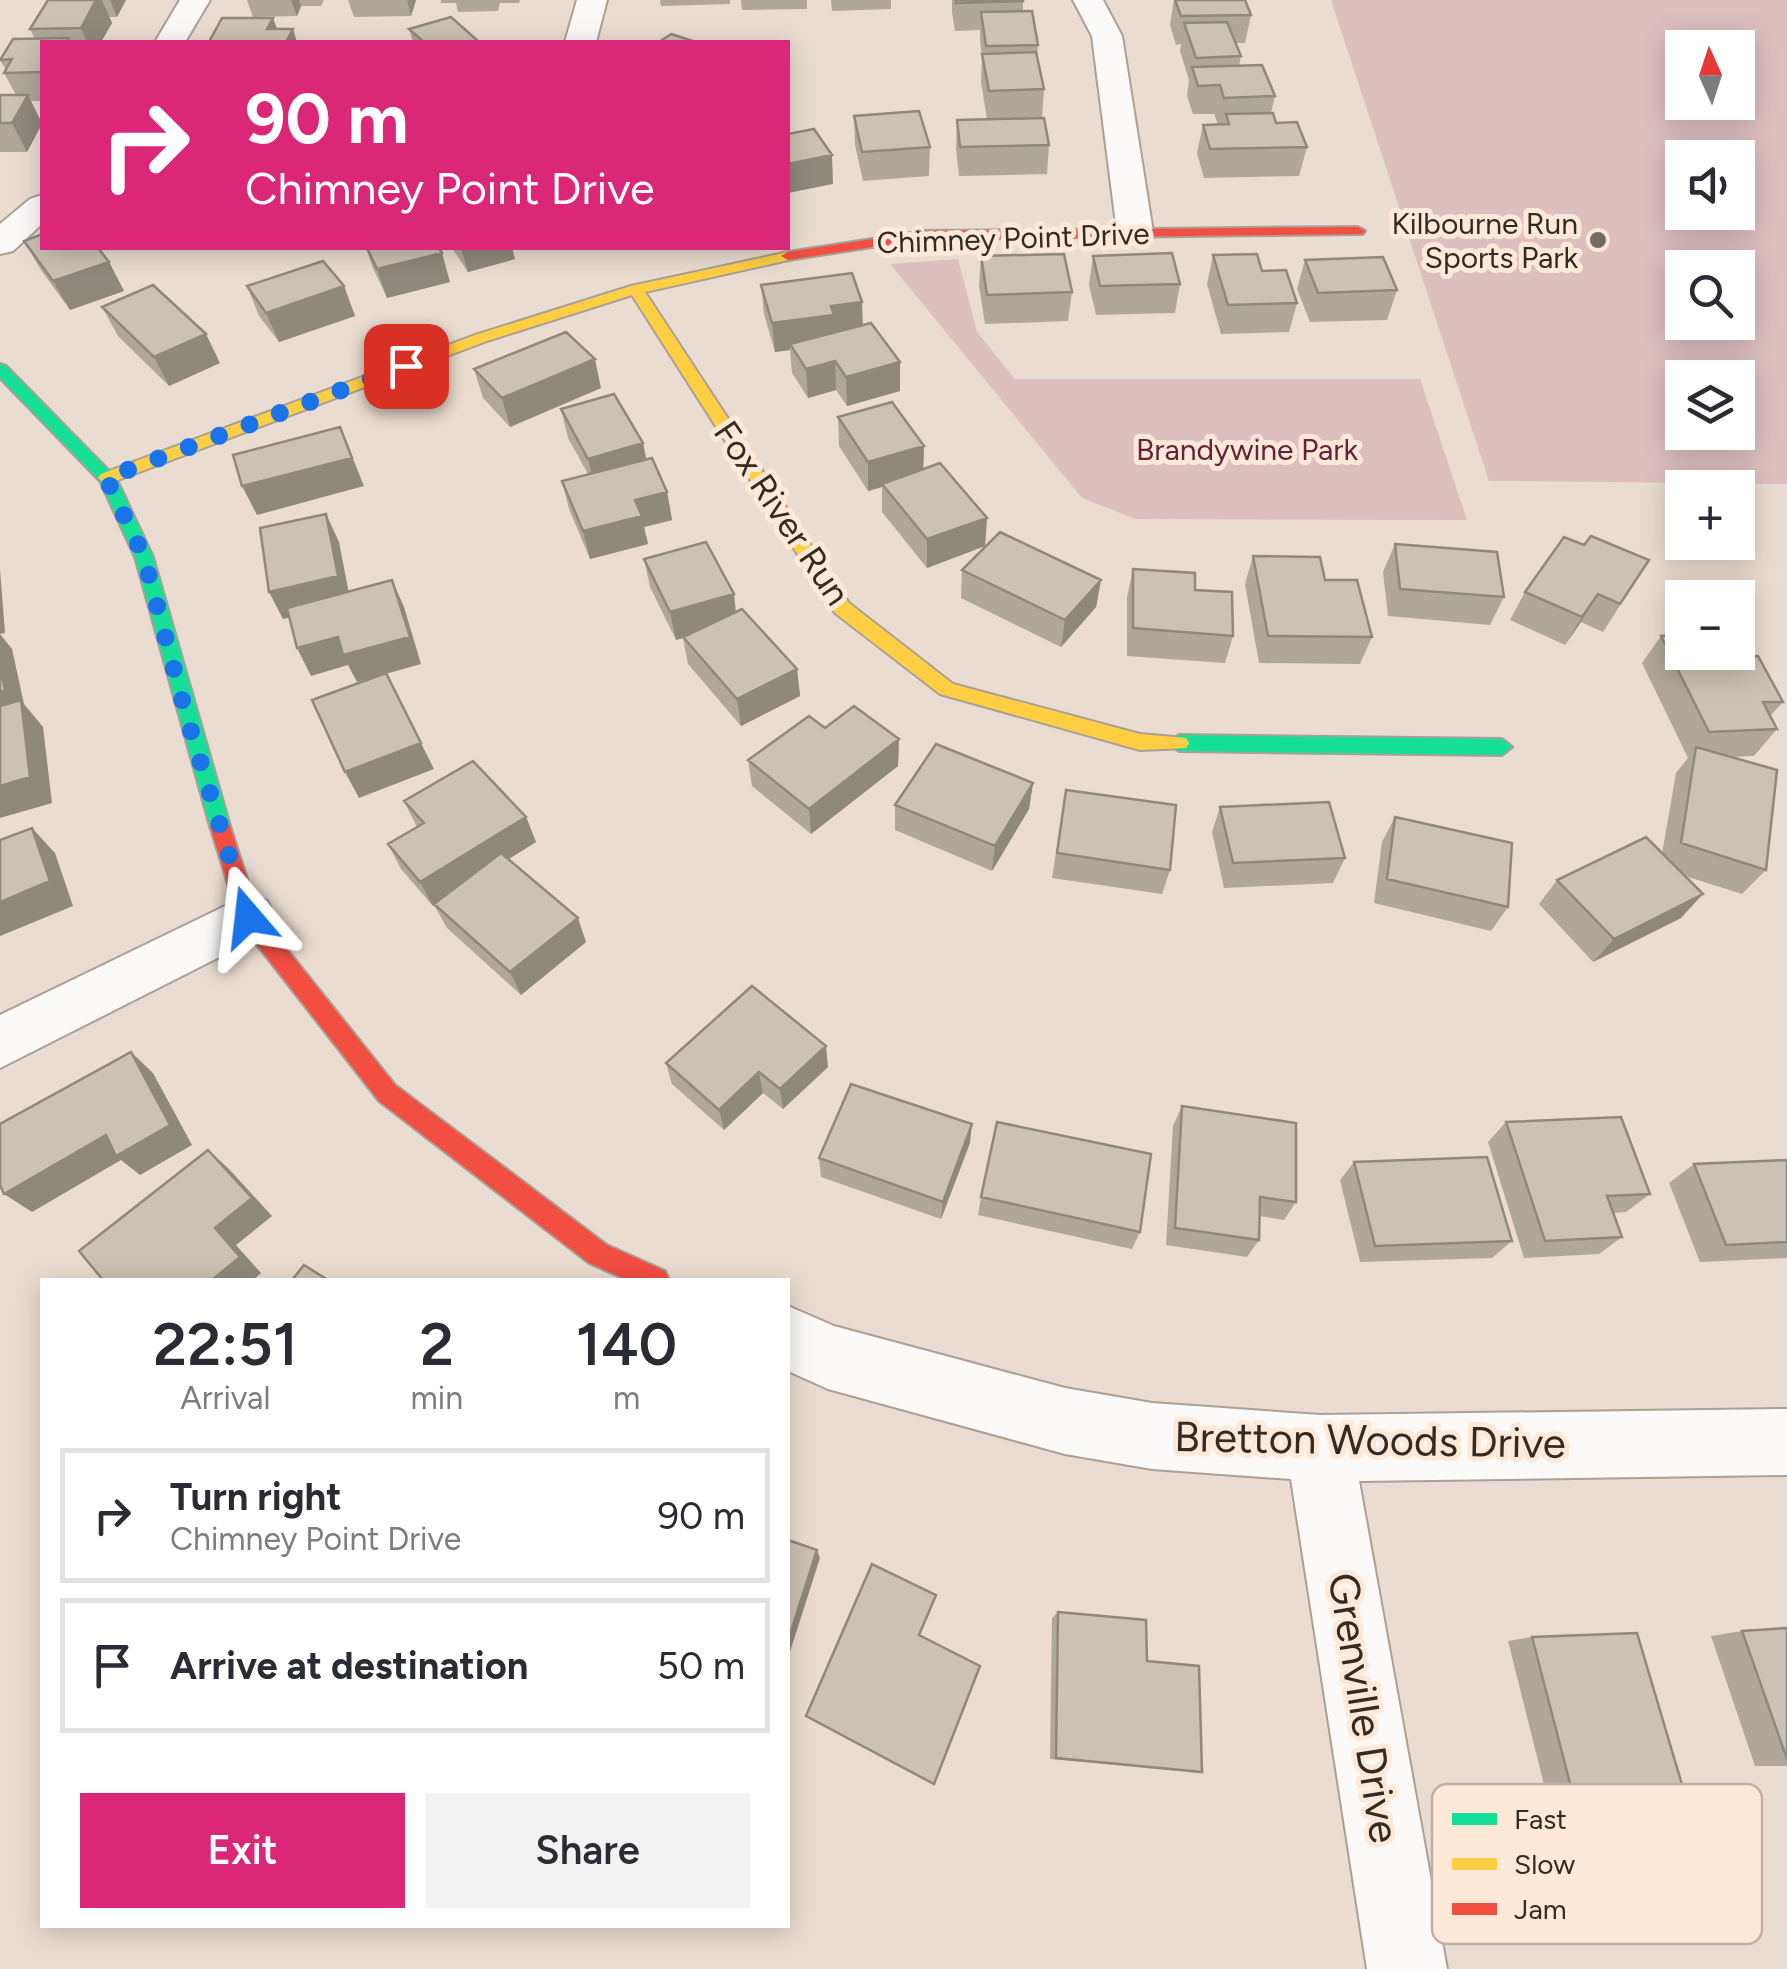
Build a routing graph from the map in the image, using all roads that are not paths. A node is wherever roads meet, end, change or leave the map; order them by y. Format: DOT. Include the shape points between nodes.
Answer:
graph roads {
  1 [pos="195,0"];
  2 [pos="592,0"];
  3 [pos="1088,0"];
  4 [pos="171,40"];
  5 [pos="582,40"];
  6 [pos="40,208"];
  7 [pos="1135,232"];
  8 [pos="1358,232"];
  9 [pos="0,242"];
  10 [pos="636,289"];
  11 [pos="0,369"];
  12 [pos="106,478"];
  13 [pos="1502,747"];
  14 [pos="248,917"];
  15 [pos="0,1043"];
  16 [pos="652,1278"];
  17 [pos="790,1339"];
  18 [pos="1787,1442"];
  19 [pos="1320,1448"];
  20 [pos="1407,1969"];
  1 -- 4 [label="street"];
  2 -- 5 [label="street"];
  3 -- 7 [label="street" via="1107,36"];
  6 -- 9 [label="street"];
  7 -- 8 [label="street, Chimney Point Drive"];
  7 -- 10 [label="street, Chimney Point Drive" via="924,236 814,251"];
  10 -- 12 [label="street, Chimney Point Drive" via="481,338"];
  10 -- 13 [label="street, Fox River Run" via="842,608 947,689 1140,742"];
  11 -- 12 [label="street"];
  12 -- 14 [label="street" via="144,557"];
  14 -- 15 [label="street"];
  14 -- 16 [label="street" via="387,1094 598,1254"];
  17 -- 19 [label="street, Bretton Woods Drive" via="828,1356 1065,1421 1152,1436"];
  18 -- 19 [label="street, Bretton Woods Drive"];
  19 -- 20 [label="street, Grenville Drive"];
}
